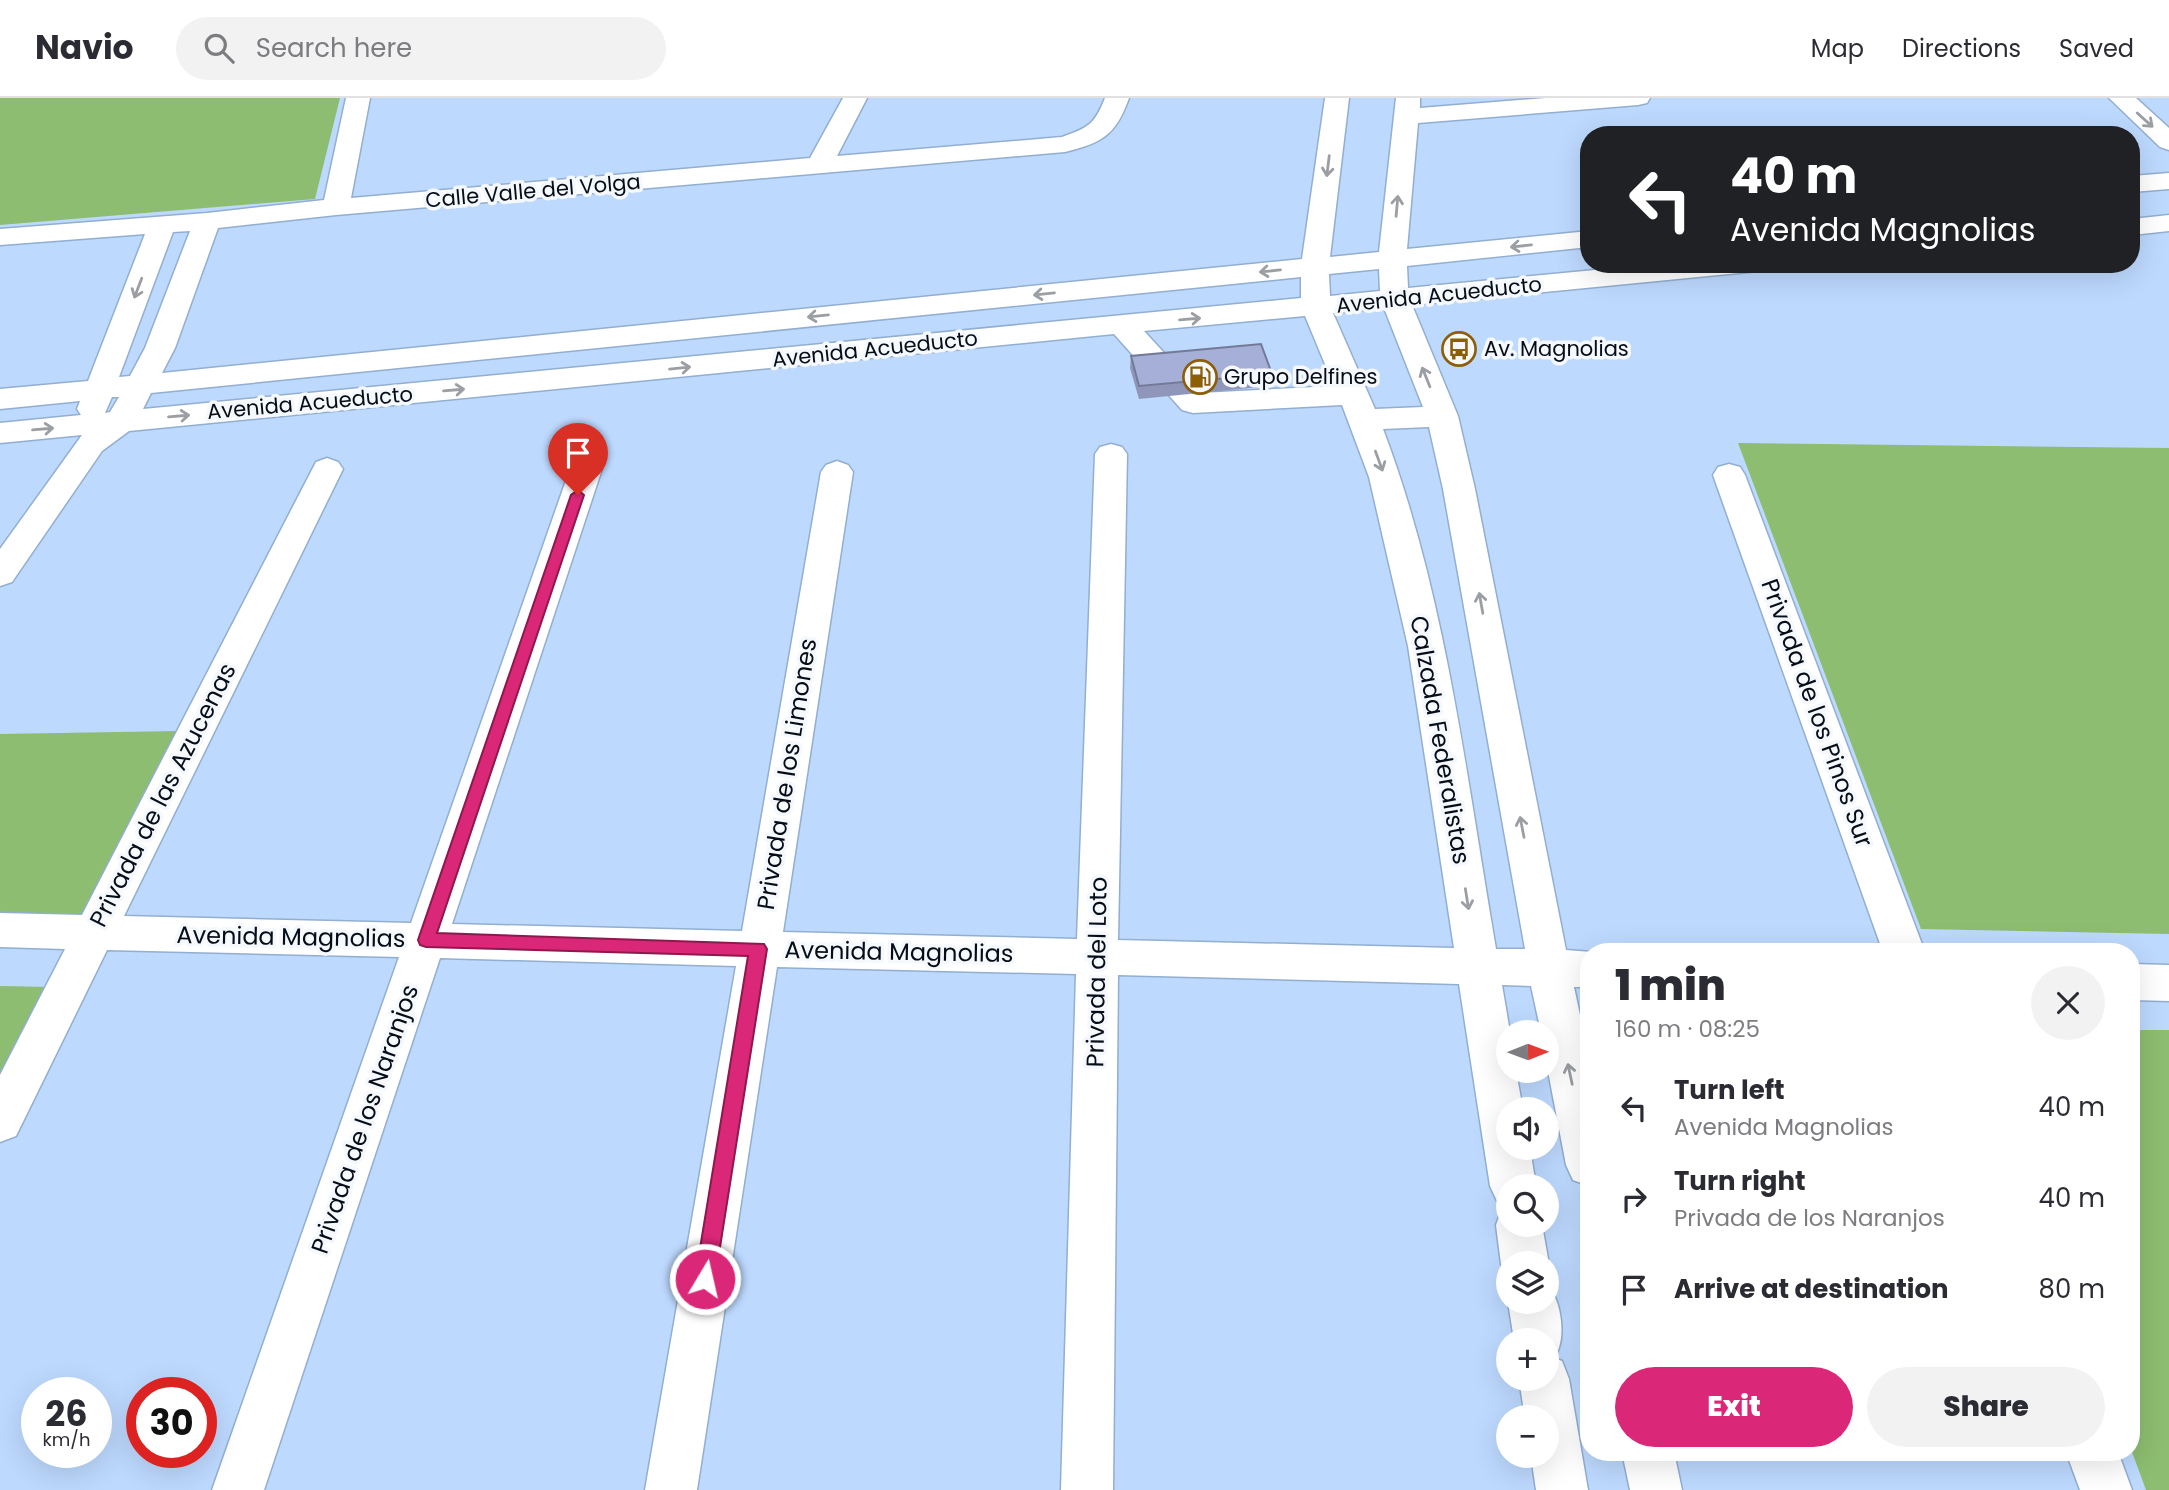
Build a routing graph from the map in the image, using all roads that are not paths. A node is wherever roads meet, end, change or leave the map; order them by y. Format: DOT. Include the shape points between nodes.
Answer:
graph roads {
  1 [pos="358,98"];
  2 [pos="855,98"];
  3 [pos="1117,98"];
  4 [pos="1337,98"];
  5 [pos="1638,98"];
  6 [pos="2121,98"];
  7 [pos="1407,107"];
  8 [pos="2169,142"];
  9 [pos="820,166"];
  10 [pos="2169,181"];
  11 [pos="2140,183"];
  12 [pos="336,207"];
  13 [pos="208,222"];
  14 [pos="2169,223"];
  15 [pos="162,225"];
  16 [pos="2140,226"];
  17 [pos="0,237"];
  18 [pos="1580,240"];
  19 [pos="1392,258"];
  20 [pos="1315,267"];
  21 [pos="1658,273"];
  22 [pos="1395,299"];
  23 [pos="1316,307"];
  24 [pos="1122,325"];
  25 [pos="142,383"];
  26 [pos="99,388"];
  27 [pos="0,399"];
  28 [pos="1359,407"];
  29 [pos="1442,416"];
  30 [pos="121,421"];
  31 [pos="0,433"];
  32 [pos="89,434"];
  33 [pos="1111,454"];
  34 [pos="327,469"];
  35 [pos="586,469"];
  36 [pos="836,472"];
  37 [pos="1730,475"];
  38 [pos="0,574"];
  39 [pos="1426,646"];
  40 [pos="1489,647"];
  41 [pos="0,930"];
  42 [pos="94,932"];
  43 [pos="426,940"];
  44 [pos="1901,943"];
  45 [pos="758,949"];
  46 [pos="1097,957"];
  47 [pos="1478,966"];
  48 [pos="1549,968"];
  49 [pos="1580,969"];
  50 [pos="2140,982"];
  51 [pos="2169,984"];
  52 [pos="0,1121"];
  53 [pos="1580,1121"];
  54 [pos="1511,1174"];
  55 [pos="1546,1391"];
  56 [pos="1650,1461"];
  57 [pos="2095,1461"];
  58 [pos="238,1490"];
  59 [pos="671,1490"];
  60 [pos="1087,1490"];
  61 [pos="1562,1490"];
  62 [pos="1656,1490"];
  63 [pos="2106,1490"];
  1 -- 12 [label="street"];
  2 -- 9 [label="street"];
  3 -- 9 [label="street, Calle Valle del Volga" via="1098,134 1065,144"];
  4 -- 20 [label="street, one-way"];
  5 -- 7 [label="street"];
  6 -- 8 [label="street, one-way"];
  19 -- 7 [label="street, one-way"];
  9 -- 12 [label="street, Calle Valle del Volga"];
  10 -- 11 [label="street"];
  12 -- 13 [label="street, Calle Valle del Volga"];
  13 -- 15 [label="street, Calle Valle del Volga"];
  13 -- 25 [label="street"];
  14 -- 16 [label="street"];
  15 -- 17 [label="street, Calle Valle del Volga"];
  15 -- 26 [label="street, one-way"];
  18 -- 19 [label="street, Avenida Acueducto, one-way"];
  19 -- 20 [label="street, Avenida Acueducto"];
  19 -- 22 [label="street"];
  20 -- 23 [label="street"];
  20 -- 25 [label="street, Avenida Acueducto, one-way"];
  21 -- 22 [label="street, Avenida Acueducto"];
  22 -- 23 [label="street, Avenida Acueducto"];
  29 -- 22 [label="street, one-way"];
  24 -- 23 [label="street, Avenida Acueducto, one-way"];
  23 -- 28 [label="street, Calzada Federalistas"];
  24 -- 28 [label="street" via="1193,403"];
  30 -- 24 [label="street, Avenida Acueducto, one-way"];
  25 -- 26 [label="street, Avenida Acueducto"];
  25 -- 30 [label="street"];
  26 -- 27 [label="street, Avenida Acueducto"];
  26 -- 32 [label="street"];
  28 -- 29 [label="street"];
  28 -- 39 [label="street, Calzada Federalistas, one-way" via="1385,477"];
  40 -- 29 [label="street, one-way"];
  30 -- 32 [label="street"];
  31 -- 32 [label="street, one-way"];
  32 -- 38 [label="street"];
  33 -- 46 [label="street, Privada del Loto"];
  34 -- 42 [label="street, Privada de las Azucenas"];
  35 -- 43 [label="street, Privada de los Naranjos"];
  36 -- 45 [label="street, Privada de los Limones"];
  37 -- 44 [label="street, Privada de los Pinos Sur"];
  39 -- 40 [label="street"];
  39 -- 47 [label="street, Calzada Federalistas, one-way"];
  48 -- 40 [label="street, one-way"];
  41 -- 42 [label="street, Avenida Magnolias"];
  42 -- 43 [label="street, Avenida Magnolias"];
  42 -- 52 [label="street, Privada de las Azucenas"];
  43 -- 45 [label="street, Avenida Magnolias"];
  43 -- 58 [label="street, Privada de los Naranjos"];
  45 -- 46 [label="street, Avenida Magnolias"];
  45 -- 59 [label="street, Privada de los Limones"];
  46 -- 47 [label="street, Avenida Magnolias"];
  46 -- 60 [label="street, Privada del Loto"];
  47 -- 48 [label="street, Avenida Magnolias"];
  47 -- 54 [label="street, Calzada Federalistas"];
  48 -- 49 [label="street, Avenida Magnolias"];
  53 -- 48 [label="street, one-way"];
  50 -- 51 [label="street"];
  55 -- 61 [label="street"];
  56 -- 62 [label="street"];
  57 -- 63 [label="street"];
}
